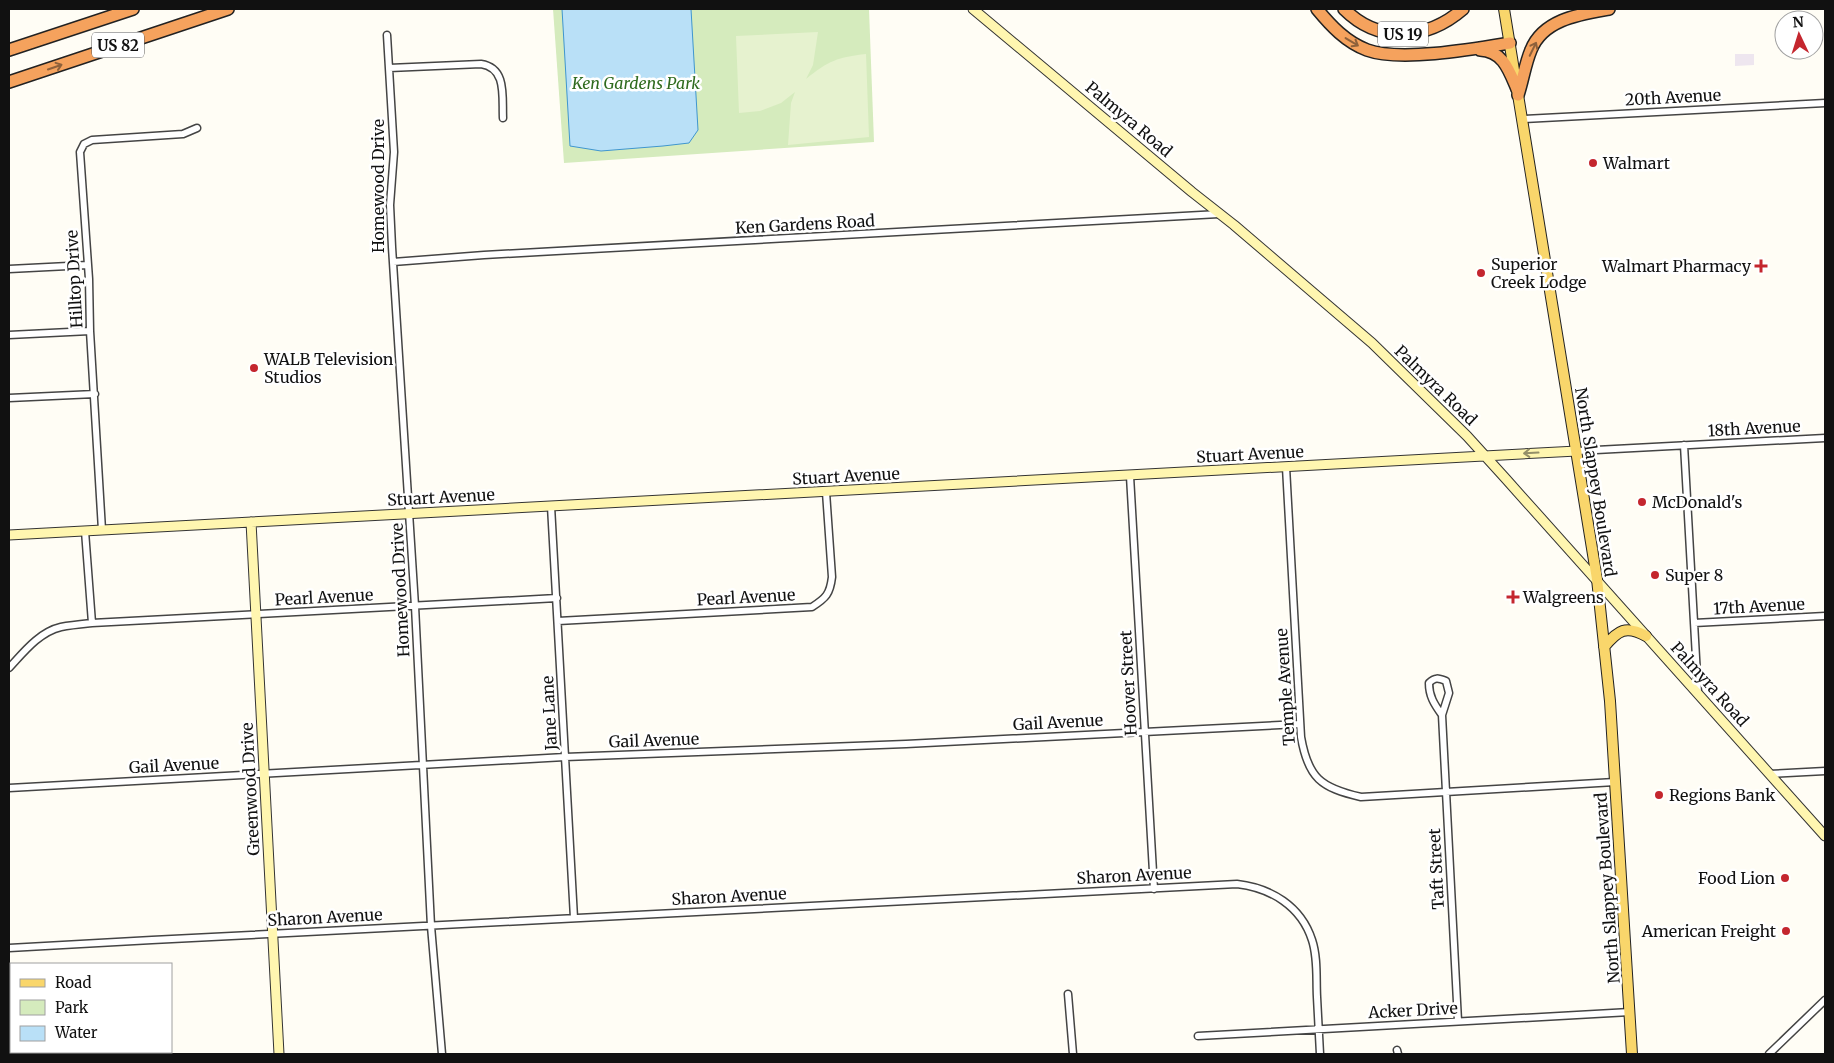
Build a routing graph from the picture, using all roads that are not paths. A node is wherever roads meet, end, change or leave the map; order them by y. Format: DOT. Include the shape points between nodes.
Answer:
graph roads {
  1 [pos="132,9"];
  2 [pos="228,9"];
  3 [pos="973,9"];
  4 [pos="1317,9"];
  5 [pos="1344,9"];
  6 [pos="1463,9"];
  7 [pos="1504,9"];
  8 [pos="1609,9"];
  9 [pos="388,35"];
  10 [pos="1510,43"];
  11 [pos="1463,49"];
  12 [pos="9,50"];
  13 [pos="389,68"];
  14 [pos="9,82"];
  15 [pos="1518,92"];
  16 [pos="1825,103"];
  17 [pos="503,118"];
  18 [pos="1523,119"];
  19 [pos="197,128"];
  20 [pos="1218,214"];
  21 [pos="393,262"];
  22 [pos="88,265"];
  23 [pos="9,269"];
  24 [pos="90,331"];
  25 [pos="9,335"];
  26 [pos="95,394"];
  27 [pos="9,398"];
  28 [pos="1825,438"];
  29 [pos="1684,445"];
  30 [pos="1577,451"];
  31 [pos="1484,455"];
  32 [pos="1286,467"];
  33 [pos="1130,476"];
  34 [pos="826,492"];
  35 [pos="551,506"];
  36 [pos="409,514"];
  37 [pos="251,522"];
  38 [pos="102,530"];
  39 [pos="85,531"];
  40 [pos="9,535"];
  41 [pos="1597,579"];
  42 [pos="557,598"];
  43 [pos="415,606"];
  44 [pos="256,615"];
  45 [pos="1825,616"];
  46 [pos="558,621"];
  47 [pos="92,623"];
  48 [pos="1694,623"];
  49 [pos="1646,636"];
  50 [pos="1604,646"];
  51 [pos="9,668"];
  52 [pos="1698,694"];
  53 [pos="1442,715"];
  54 [pos="1300,724"];
  55 [pos="1145,731"];
  56 [pos="565,758"];
  57 [pos="423,765"];
  58 [pos="1825,770"];
  59 [pos="264,774"];
  60 [pos="1769,774"];
  61 [pos="1615,782"];
  62 [pos="9,788"];
  63 [pos="1445,792"];
  64 [pos="1825,836"];
  65 [pos="1154,888"];
  66 [pos="574,918"];
  67 [pos="431,926"];
  68 [pos="273,934"];
  69 [pos="9,948"];
  70 [pos="1068,994"];
  71 [pos="1825,1000"];
  72 [pos="1630,1012"];
  73 [pos="1458,1022"];
  74 [pos="1319,1030"];
  75 [pos="1198,1036"];
  76 [pos="279,1054"];
  77 [pos="442,1054"];
  78 [pos="1073,1054"];
  79 [pos="1320,1054"];
  80 [pos="1632,1054"];
  81 [pos="1769,1054"];
  1 -- 12 [label="highway, US 82"];
  14 -- 2 [label="highway, US 82, one-way"];
  3 -- 20 [label="street, Palmyra Road"];
  4 -- 11 [label="highway, one-way" via="1341,35 1374,52 1393,55"];
  5 -- 6 [label="highway, US 19" via="1365,26 1390,33 1410,34 1445,23"];
  7 -- 10 [label="main road, North Slappey Boulevard"];
  15 -- 8 [label="highway, one-way" via="1531,48 1542,33 1568,18"];
  9 -- 13 [label="street, Homewood Drive"];
  10 -- 11 [label="highway"];
  10 -- 15 [label="main road, North Slappey Boulevard"];
  11 -- 15 [label="highway" via="1485,50 1501,58"];
  13 -- 17 [label="street" via="490,65 500,76"];
  13 -- 21 [label="street, Homewood Drive" via="394,152 390,205"];
  15 -- 18 [label="main road, North Slappey Boulevard"];
  16 -- 18 [label="street, 20th Avenue"];
  18 -- 30 [label="main road, North Slappey Boulevard"];
  19 -- 22 [label="street, Hilltop Drive" via="183,134 92,140 84,144 80,152"];
  20 -- 21 [label="street, Ken Gardens Road"];
  20 -- 31 [label="street, Palmyra Road" via="1372,343"];
  21 -- 36 [label="street, Homewood Drive"];
  22 -- 23 [label="street"];
  22 -- 24 [label="street, Hilltop Drive"];
  24 -- 25 [label="street"];
  24 -- 26 [label="street, Hilltop Drive"];
  26 -- 27 [label="street"];
  26 -- 38 [label="street, Hilltop Drive"];
  28 -- 29 [label="street, 18th Avenue"];
  29 -- 30 [label="street, Stuart Avenue"];
  29 -- 48 [label="street"];
  30 -- 31 [label="street, Stuart Avenue, one-way"];
  30 -- 41 [label="main road, North Slappey Boulevard"];
  31 -- 32 [label="street, Stuart Avenue"];
  31 -- 41 [label="street, Palmyra Road"];
  32 -- 33 [label="street, Stuart Avenue"];
  32 -- 54 [label="street, Temple Avenue"];
  33 -- 34 [label="street, Stuart Avenue"];
  33 -- 55 [label="street, Hoover Street"];
  34 -- 35 [label="street, Stuart Avenue"];
  34 -- 46 [label="street, Pearl Avenue" via="832,577 830,589 823,600 812,606"];
  35 -- 36 [label="street, Stuart Avenue"];
  35 -- 42 [label="street, Jane Lane"];
  36 -- 37 [label="street, Stuart Avenue"];
  36 -- 43 [label="street, Homewood Drive"];
  37 -- 38 [label="street, Stuart Avenue"];
  37 -- 44 [label="street, Greenwood Drive"];
  38 -- 39 [label="street, Stuart Avenue"];
  39 -- 40 [label="street, Stuart Avenue"];
  39 -- 47 [label="street"];
  41 -- 49 [label="street, Palmyra Road"];
  41 -- 50 [label="main road, North Slappey Boulevard"];
  42 -- 43 [label="street, Pearl Avenue"];
  42 -- 46 [label="street, Jane Lane"];
  43 -- 44 [label="street, Pearl Avenue"];
  43 -- 57 [label="street, Homewood Drive"];
  44 -- 47 [label="street, Pearl Avenue"];
  44 -- 59 [label="street, Greenwood Drive"];
  45 -- 48 [label="street, 17th Avenue"];
  46 -- 56 [label="street, Jane Lane"];
  47 -- 51 [label="street" via="61,627 45,633"];
  48 -- 52 [label="street"];
  49 -- 50 [label="main road" via="1627,630 1612,636"];
  49 -- 52 [label="street, Palmyra Road"];
  50 -- 61 [label="main road, North Slappey Boulevard"];
  52 -- 60 [label="street, Palmyra Road"];
  53 -- 53 [label="street, Taft Street" via="1449,693 1446,681 1438,678 1429,683 1429,692"];
  53 -- 63 [label="street, Taft Street"];
  54 -- 55 [label="street, Gail Avenue"];
  54 -- 63 [label="street, Temple Avenue" via="1307,763 1318,779 1338,791 1362,796"];
  55 -- 56 [label="street, Gail Avenue"];
  55 -- 65 [label="street, Hoover Street"];
  56 -- 57 [label="street, Gail Avenue"];
  56 -- 66 [label="street, Jane Lane"];
  57 -- 59 [label="street, Gail Avenue"];
  57 -- 67 [label="street, Homewood Drive"];
  58 -- 60 [label="street"];
  59 -- 62 [label="street, Gail Avenue"];
  59 -- 68 [label="street, Greenwood Drive"];
  60 -- 64 [label="street, Palmyra Road"];
  61 -- 63 [label="street, Temple Avenue"];
  61 -- 72 [label="main road, North Slappey Boulevard"];
  63 -- 73 [label="street, Taft Street"];
  65 -- 66 [label="street, Sharon Avenue"];
  65 -- 74 [label="street, Sharon Avenue" via="1225,884 1255,886 1286,903 1302,920 1312,941"];
  66 -- 67 [label="street, Sharon Avenue"];
  67 -- 68 [label="street, Sharon Avenue"];
  67 -- 77 [label="street, Homewood Drive"];
  68 -- 69 [label="street, Sharon Avenue"];
  68 -- 76 [label="street, Greenwood Drive"];
  70 -- 78 [label="street"];
  71 -- 81 [label="street"];
  72 -- 73 [label="street, Acker Drive"];
  72 -- 80 [label="main road, North Slappey Boulevard"];
  73 -- 74 [label="street, Acker Drive"];
  74 -- 75 [label="street, Acker Drive"];
  74 -- 79 [label="street, Sharon Avenue"];
}
